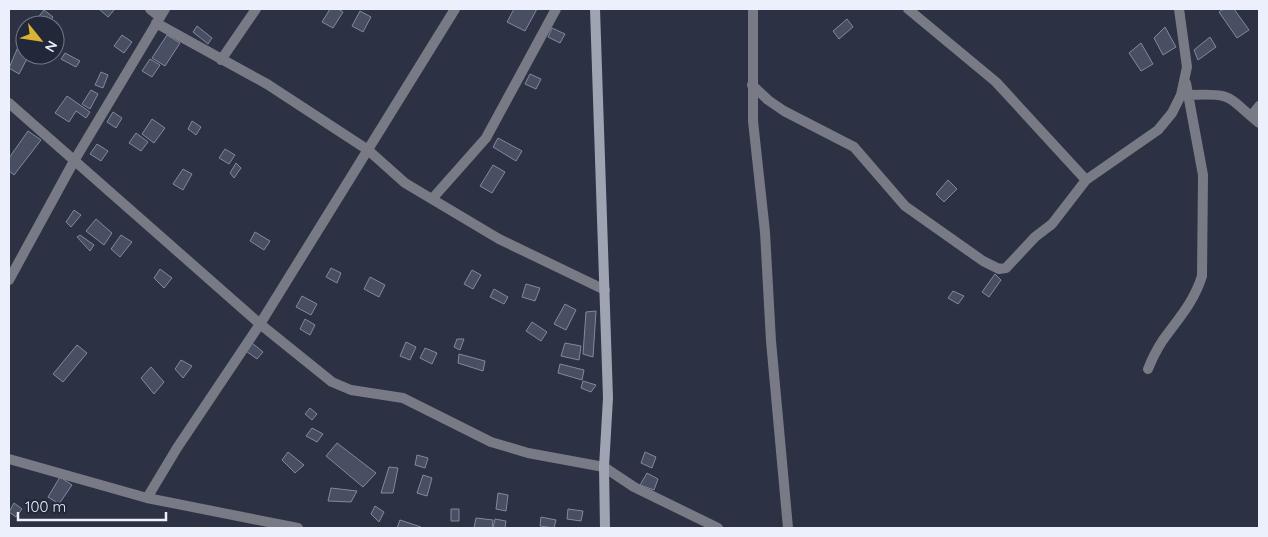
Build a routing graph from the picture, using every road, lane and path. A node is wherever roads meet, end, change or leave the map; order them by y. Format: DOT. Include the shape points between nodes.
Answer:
graph roads {
  1 [pos="150,9"];
  2 [pos="256,9"];
  3 [pos="455,9"];
  4 [pos="556,9"];
  5 [pos="595,9"];
  6 [pos="753,9"];
  7 [pos="908,9"];
  8 [pos="1180,9"];
  9 [pos="160,16"];
  10 [pos="221,60"];
  11 [pos="1185,82"];
  12 [pos="752,85"];
  13 [pos="1188,96"];
  14 [pos="9,103"];
  15 [pos="1259,106"];
  16 [pos="1255,120"];
  17 [pos="368,150"];
  18 [pos="74,161"];
  19 [pos="1086,180"];
  20 [pos="432,199"];
  21 [pos="9,280"];
  22 [pos="604,290"];
  23 [pos="260,324"];
  24 [pos="1148,369"];
  25 [pos="9,459"];
  26 [pos="604,467"];
  27 [pos="147,498"];
  28 [pos="298,528"];
  29 [pos="605,528"];
  30 [pos="718,528"];
  31 [pos="788,528"];
  1 -- 9 [label="street"];
  2 -- 10 [label="street"];
  3 -- 17 [label="street"];
  4 -- 20 [label="street" via="486,138"];
  5 -- 22 [label="street"];
  6 -- 12 [label="street"];
  7 -- 19 [label="street" via="996,82"];
  8 -- 11 [label="street" via="1188,67"];
  9 -- 10 [label="street"];
  9 -- 18 [label="street"];
  10 -- 17 [label="street" via="267,84"];
  11 -- 13 [label="street"];
  11 -- 19 [label="street" via="1172,113 1158,130"];
  12 -- 19 [label="street" via="784,111 854,147 905,206 999,270 1014,262 1035,237 1052,224"];
  12 -- 31 [label="street"];
  13 -- 16 [label="street" via="1222,94 1236,101"];
  13 -- 24 [label="street" via="1203,175 1202,276 1188,308 1161,342"];
  14 -- 18 [label="street"];
  15 -- 16 [label="street"];
  17 -- 20 [label="street" via="405,183"];
  17 -- 23 [label="street"];
  18 -- 21 [label="street"];
  18 -- 23 [label="street"];
  20 -- 22 [label="street" via="499,239"];
  22 -- 26 [label="street" via="608,398"];
  23 -- 26 [label="street" via="332,382 351,390 403,398 491,442 528,453"];
  23 -- 27 [label="street"];
  25 -- 27 [label="street"];
  26 -- 29 [label="street"];
  26 -- 30 [label="street" via="634,487"];
  27 -- 28 [label="street"];
}
